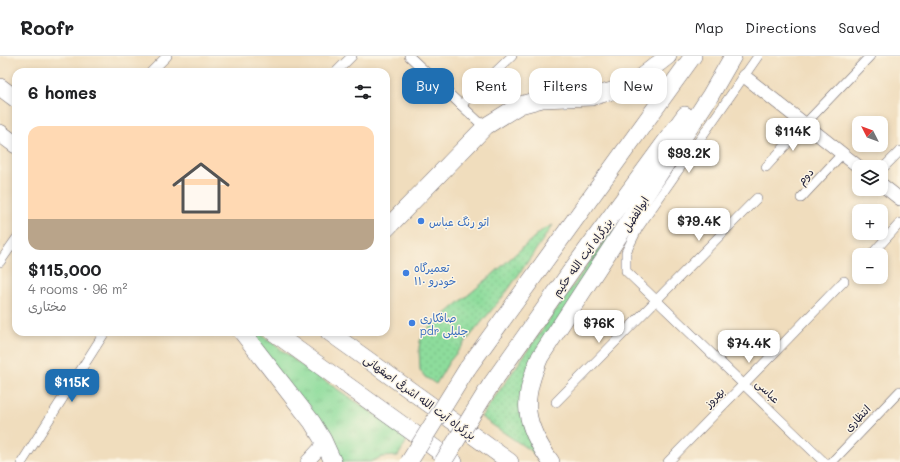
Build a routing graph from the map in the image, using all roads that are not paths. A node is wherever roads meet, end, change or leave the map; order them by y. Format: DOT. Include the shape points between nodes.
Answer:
graph roads {
  1 [pos="167,56"];
  2 [pos="352,56"];
  3 [pos="409,56"];
  4 [pos="512,56"];
  5 [pos="668,56"];
  6 [pos="693,56"];
  7 [pos="728,56"];
  8 [pos="733,56"];
  9 [pos="758,56"];
  10 [pos="870,56"];
  11 [pos="155,68"];
  12 [pos="340,68"];
  13 [pos="744,76"];
  14 [pos="0,87"];
  15 [pos="12,96"];
  16 [pos="461,105"];
  17 [pos="479,122"];
  18 [pos="805,124"];
  19 [pos="0,133"];
  20 [pos="12,141"];
  21 [pos="900,151"];
  22 [pos="842,154"];
  23 [pos="852,162"];
  24 [pos="888,163"];
  25 [pos="766,167"];
  26 [pos="888,190"];
  27 [pos="757,198"];
  28 [pos="801,198"];
  29 [pos="900,199"];
  30 [pos="900,224"];
  31 [pos="390,225"];
  32 [pos="12,245"];
  33 [pos="877,248"];
  34 [pos="0,262"];
  35 [pos="626,271"];
  36 [pos="844,281"];
  37 [pos="656,300"];
  38 [pos="102,336"];
  39 [pos="245,336"];
  40 [pos="279,336"];
  41 [pos="335,336"];
  42 [pos="744,384"];
  43 [pos="900,391"];
  44 [pos="556,402"];
  45 [pos="323,440"];
  46 [pos="22,462"];
  47 [pos="307,462"];
  48 [pos="333,462"];
  49 [pos="409,462"];
  50 [pos="443,462"];
  51 [pos="454,462"];
  52 [pos="510,462"];
  53 [pos="551,462"];
  54 [pos="668,462"];
  55 [pos="824,462"];
  56 [pos="832,462"];
  1 -- 11 [label="street"];
  2 -- 12 [label="street"];
  3 -- 16 [label="street"];
  4 -- 16 [label="street"];
  5 -- 31 [label="highway" via="637,80 612,91 591,97 542,99 520,105 486,126"];
  6 -- 49 [label="highway, bridge" via="467,369"];
  7 -- 50 [label="highway, بزرگراه آیت الله حکیم, bridge" via="490,386"];
  8 -- 53 [label="highway" via="706,102 540,357 532,374 528,393 530,424 541,449"];
  9 -- 13 [label="street, ابوالفضل"];
  10 -- 18 [label="street"];
  13 -- 18 [label="street"];
  13 -- 35 [label="street, ابوالفضل" via="638,228 626,252"];
  14 -- 15 [label="highway"];
  16 -- 17 [label="street"];
  18 -- 22 [label="street"];
  18 -- 25 [label="street"];
  19 -- 20 [label="highway"];
  21 -- 24 [label="street"];
  22 -- 23 [label="street"];
  22 -- 28 [label="street, دوم"];
  26 -- 29 [label="street"];
  27 -- 37 [label="street"];
  30 -- 33 [label="street"];
  32 -- 34 [label="street"];
  35 -- 37 [label="street, عباسی"];
  36 -- 42 [label="street, بهروز"];
  37 -- 42 [label="street, عباسی"];
  37 -- 44 [label="street"];
  38 -- 46 [label="street"];
  39 -- 45 [label="highway" via="296,400"];
  40 -- 51 [label="highway"];
  41 -- 52 [label="highway, بزرگراه آیت الله اشرفی اصفهانی"];
  42 -- 54 [label="street, بهروز"];
  42 -- 55 [label="street, عباسی"];
  43 -- 56 [label="street, انتظاری"];
  45 -- 47 [label="street" via="319,449"];
  45 -- 48 [label="highway"];
}
